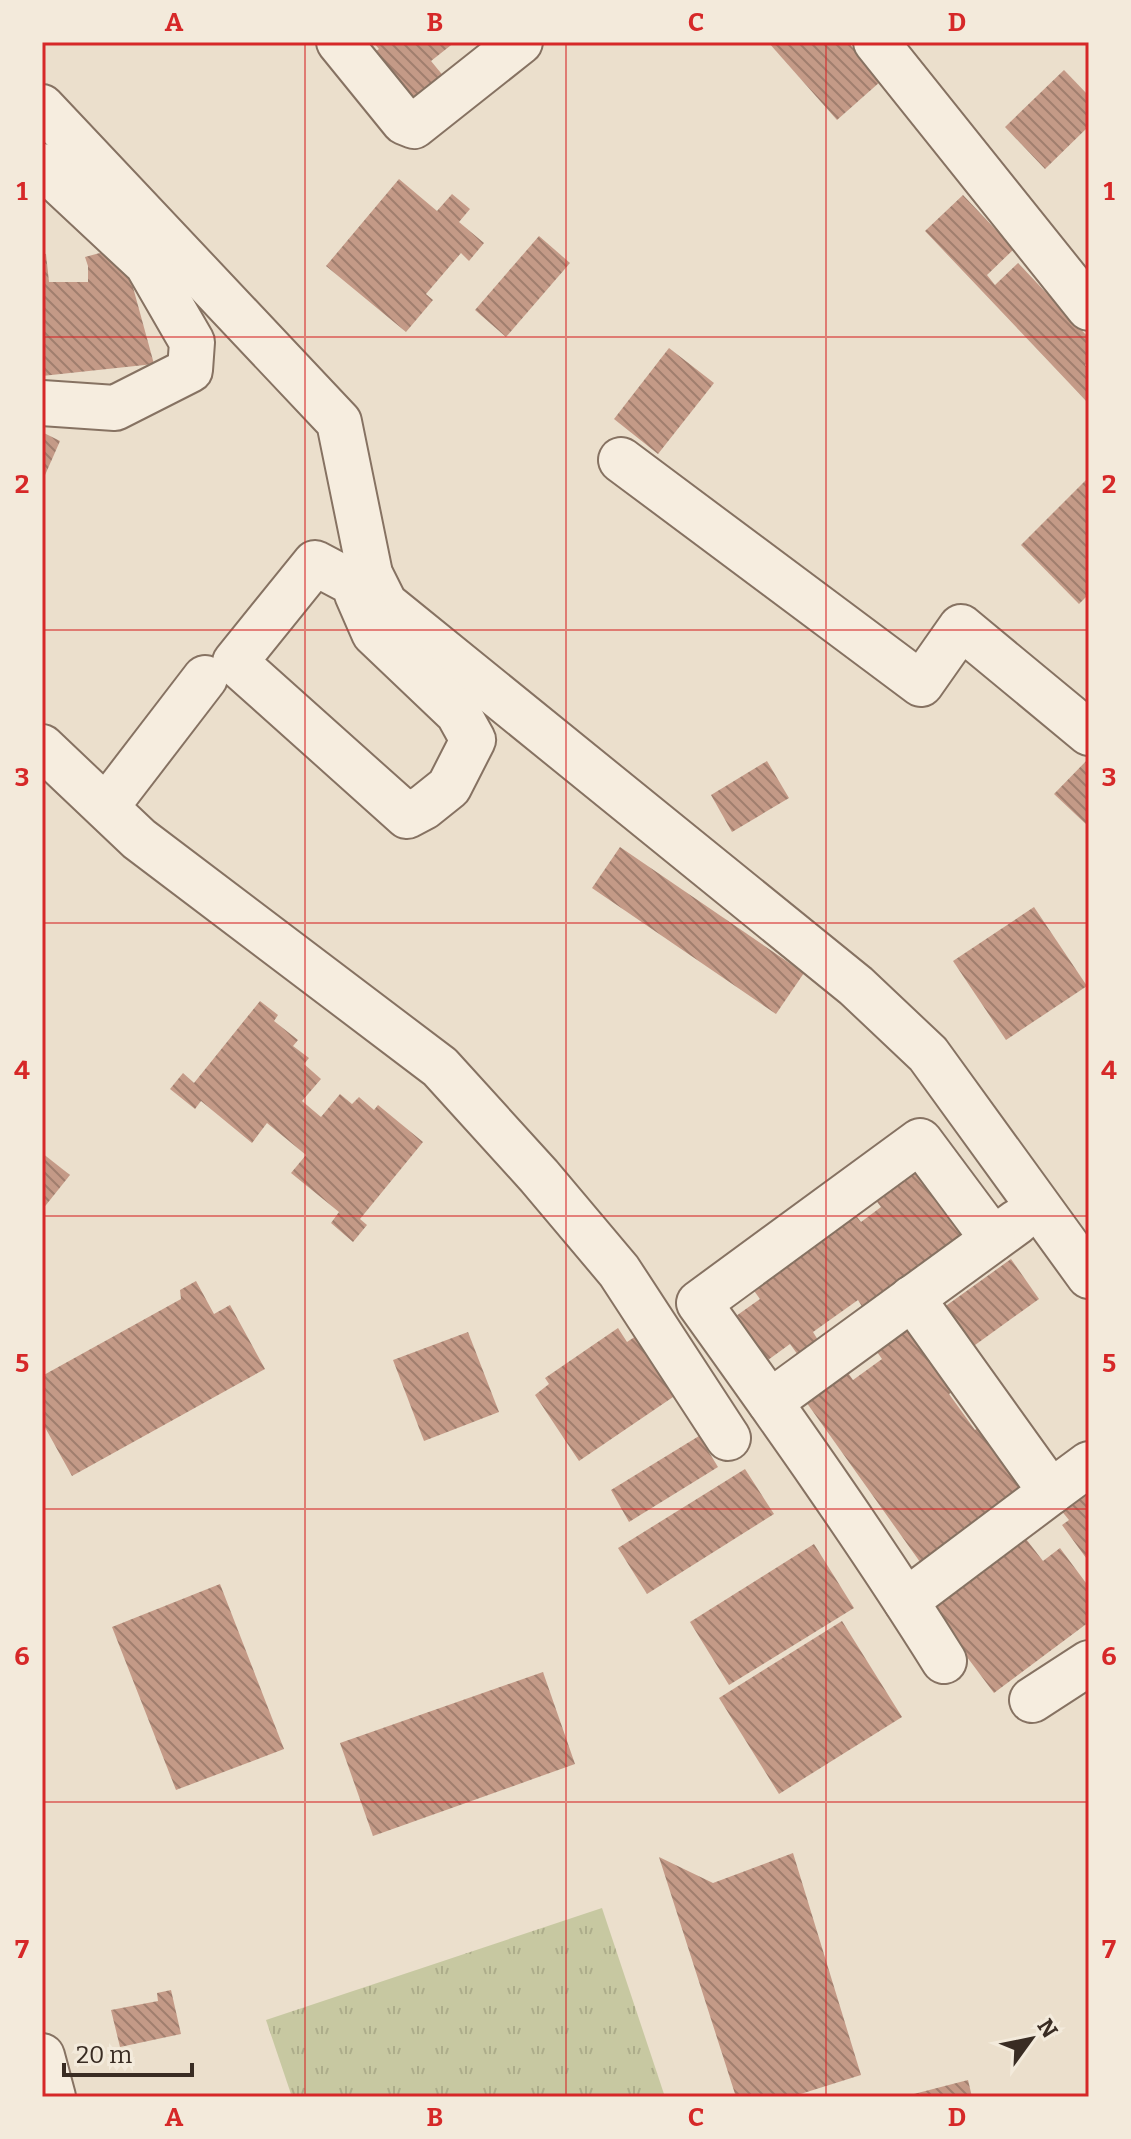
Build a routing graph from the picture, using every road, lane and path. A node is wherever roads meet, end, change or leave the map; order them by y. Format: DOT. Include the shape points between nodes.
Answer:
graph roads {
  1 [pos="339,42"];
  2 [pos="520,42"];
  3 [pos="876,42"];
  4 [pos="42,107"];
  5 [pos="42,166"];
  6 [pos="1089,308"];
  7 [pos="42,403"];
  8 [pos="621,460"];
  9 [pos="361,578"];
  10 [pos="205,678"];
  11 [pos="1089,733"];
  12 [pos="42,747"];
  13 [pos="106,807"];
  14 [pos="1039,1206"];
  15 [pos="993,1239"];
  16 [pos="1089,1276"];
  17 [pos="912,1298"];
  18 [pos="770,1402"];
  19 [pos="728,1438"];
  20 [pos="1089,1464"];
  21 [pos="1051,1492"];
  22 [pos="906,1601"];
  23 [pos="944,1661"];
  24 [pos="1089,1663"];
  25 [pos="1032,1700"];
  26 [pos="42,2056"];
  27 [pos="53,2097"];
  1 -- 2 [label="street" via="404,122 414,126"];
  3 -- 6 [label="street"];
  4 -- 9 [label="street" via="339,422"];
  5 -- 7 [label="street" via="147,264 192,342 190,370 115,408"];
  8 -- 11 [label="street" via="921,684 961,627"];
  9 -- 9 [label="street" via="315,563 235,662 407,816 449,787 473,740 458,713 374,633"];
  9 -- 14 [label="street" via="385,604 856,986 928,1054"];
  10 -- 13 [label="street"];
  12 -- 13 [label="street"];
  13 -- 19 [label="street" via="139,839 440,1067 619,1271"];
  14 -- 15 [label="street"];
  14 -- 16 [label="street"];
  15 -- 17 [label="street"];
  15 -- 18 [label="street" via="920,1141 699,1303"];
  17 -- 18 [label="street"];
  17 -- 21 [label="street"];
  18 -- 22 [label="street"];
  20 -- 21 [label="street"];
  21 -- 22 [label="street"];
  22 -- 23 [label="street"];
  24 -- 25 [label="street"];
  26 -- 27 [label="street"];
}
